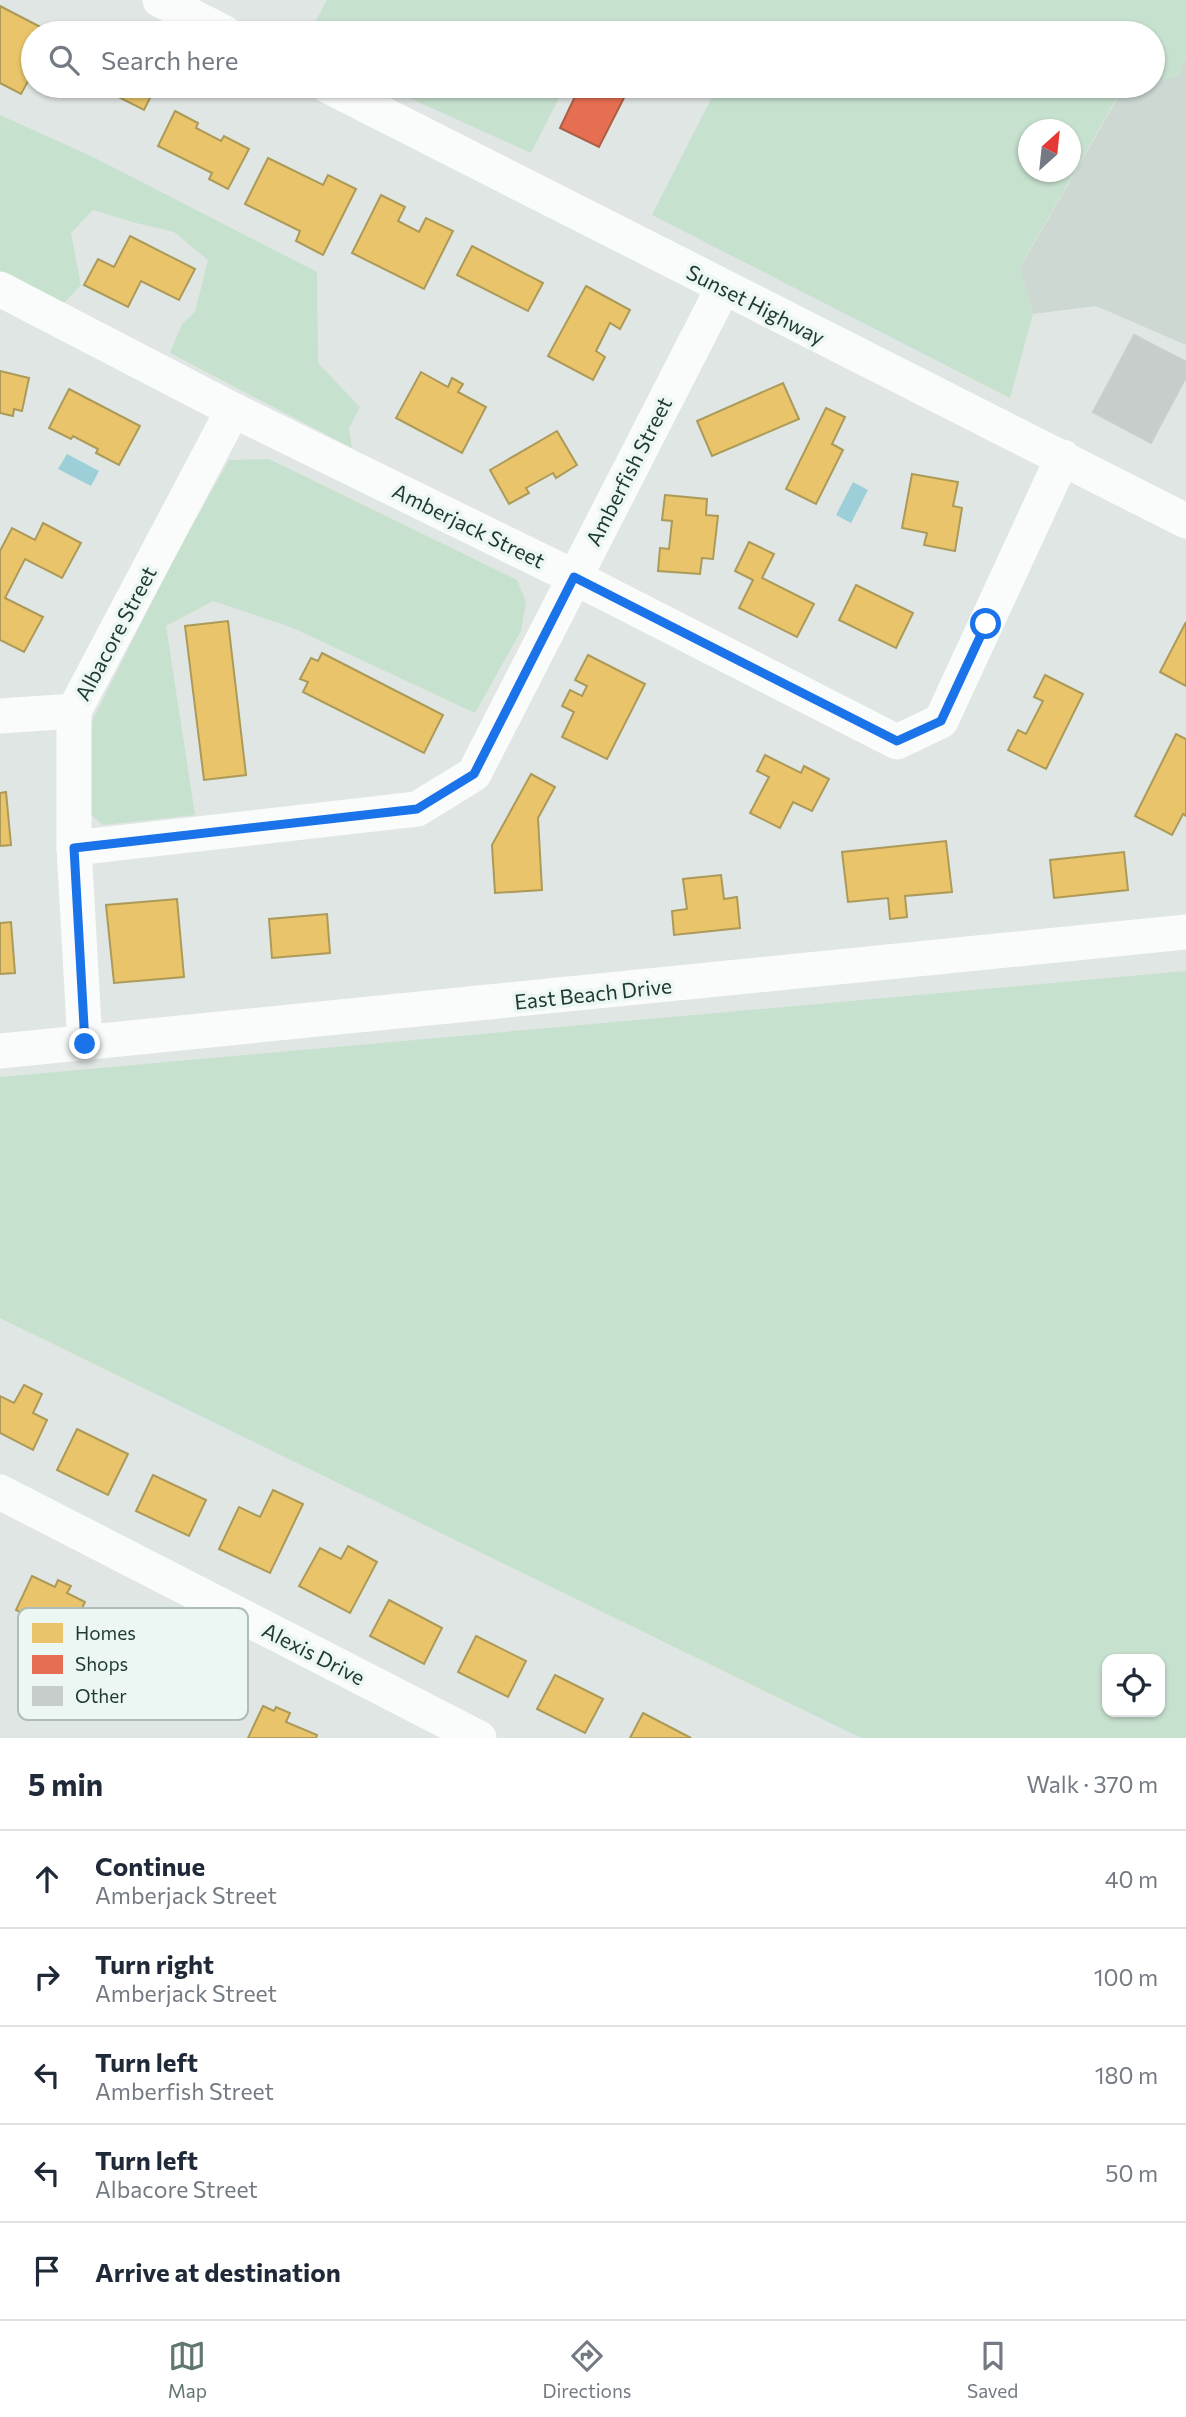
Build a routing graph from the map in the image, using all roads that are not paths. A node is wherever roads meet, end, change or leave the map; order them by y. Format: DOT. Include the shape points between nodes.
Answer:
graph roads {
  1 [pos="160,0"];
  2 [pos="201,21"];
  3 [pos="351,98"];
  4 [pos="723,288"];
  5 [pos="0,289"];
  6 [pos="233,410"];
  7 [pos="1063,457"];
  8 [pos="1186,521"];
  9 [pos="574,577"];
  10 [pos="74,710"];
  11 [pos="0,716"];
  12 [pos="74,848"];
  13 [pos="1186,932"];
  14 [pos="85,1044"];
  15 [pos="0,1051"];
  16 [pos="0,1492"];
  17 [pos="226,1608"];
  18 [pos="248,1619"];
  19 [pos="479,1738"];
  1 -- 2 [label="street"];
  3 -- 4 [label="street, Sunset Highway"];
  4 -- 7 [label="street, Sunset Highway"];
  4 -- 9 [label="street, Amberfish Street"];
  5 -- 6 [label="street, Amberjack Street"];
  6 -- 9 [label="street, Amberjack Street"];
  6 -- 10 [label="street, Albacore Street"];
  7 -- 8 [label="street, Sunset Highway"];
  7 -- 9 [label="street, Amberjack Street" via="941,721 897,741"];
  9 -- 12 [label="street, Amberfish Street" via="474,774 417,809"];
  10 -- 11 [label="street"];
  10 -- 12 [label="street, Albacore Street"];
  12 -- 14 [label="street, Albacore Street"];
  13 -- 14 [label="street, East Beach Drive"];
  14 -- 15 [label="street, East Beach Drive"];
  16 -- 17 [label="street, Alexis Drive"];
  18 -- 19 [label="street, Alexis Drive"];
}
